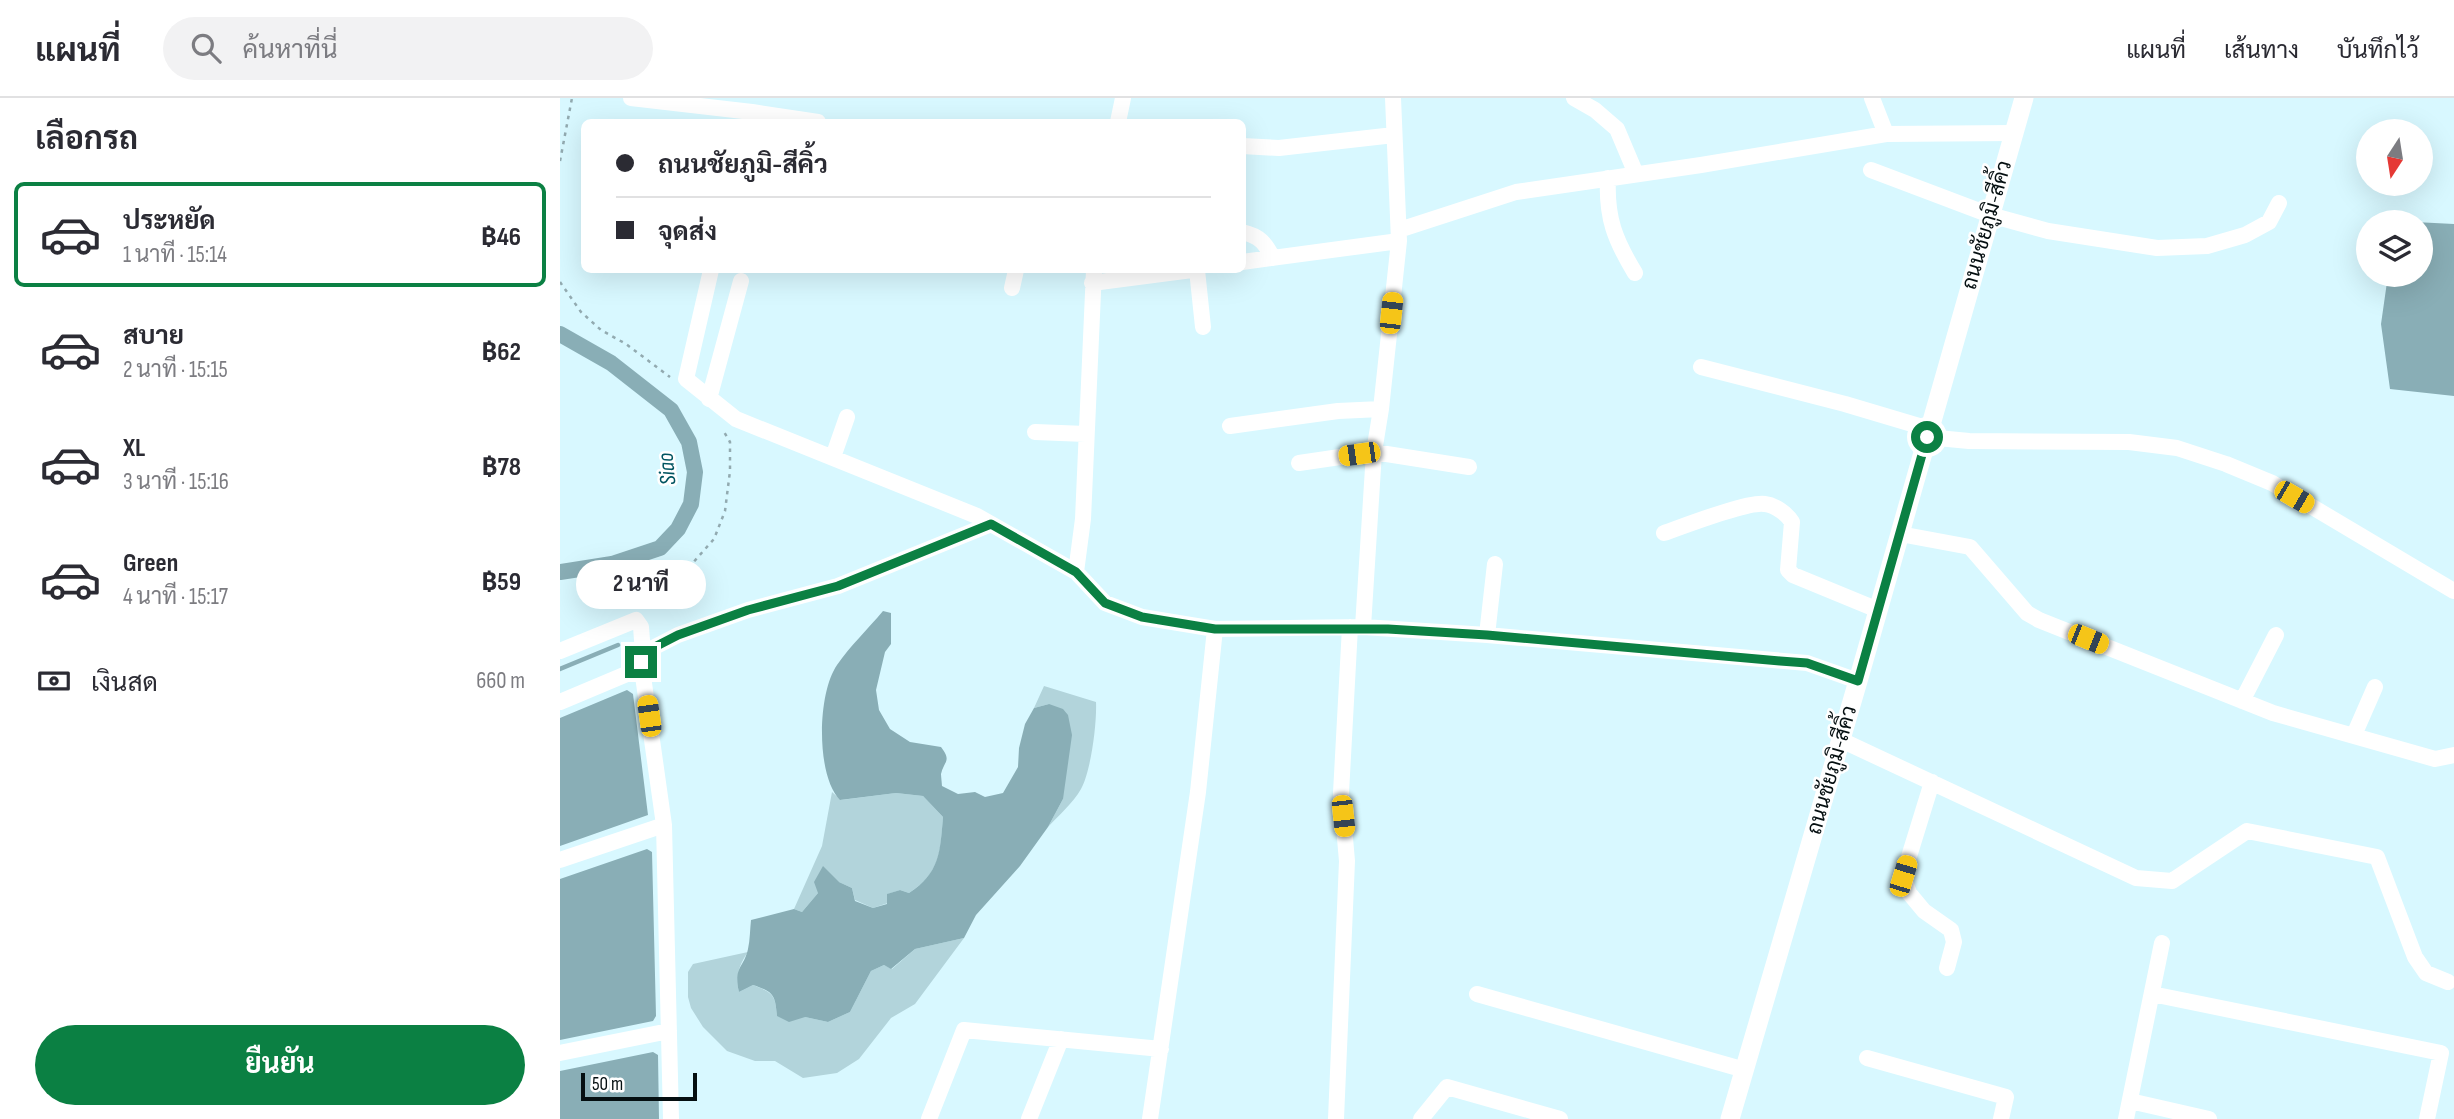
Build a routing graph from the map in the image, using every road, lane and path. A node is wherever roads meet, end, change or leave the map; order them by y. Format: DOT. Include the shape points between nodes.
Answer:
graph roads {
  1 [pos="572,98"];
  2 [pos="631,98"];
  3 [pos="1123,98"];
  4 [pos="1393,98"];
  5 [pos="1574,98"];
  6 [pos="1872,98"];
  7 [pos="2024,98"];
  8 [pos="750,117"];
  9 [pos="777,119"];
  10 [pos="1119,119"];
  11 [pos="2012,133"];
  12 [pos="1886,134"];
  13 [pos="1394,135"];
  14 [pos="1246,146"];
  15 [pos="560,161"];
  16 [pos="1871,170"];
  17 [pos="1636,174"];
  18 [pos="1608,178"];
  19 [pos="2279,203"];
  20 [pos="1990,215"];
  21 [pos="1246,233"];
  22 [pos="1399,235"];
  23 [pos="1273,258"];
  24 [pos="1246,261"];
  25 [pos="710,273"];
  26 [pos="1015,273"];
  27 [pos="1144,273"];
  28 [pos="1194,273"];
  29 [pos="1635,274"];
  30 [pos="1093,276"];
  31 [pos="741,281"];
  32 [pos="560,282"];
  33 [pos="1012,288"];
  34 [pos="1203,327"];
  35 [pos="1701,368"];
  36 [pos="671,377"];
  37 [pos="709,399"];
  38 [pos="1381,409"];
  39 [pos="847,417"];
  40 [pos="719,423"];
  41 [pos="1230,426"];
  42 [pos="1035,432"];
  43 [pos="1928,433"];
  44 [pos="1086,434"];
  45 [pos="1374,452"];
  46 [pos="833,457"];
  47 [pos="1299,463"];
  48 [pos="1469,467"];
  49 [pos="991,524"];
  50 [pos="1664,533"];
  51 [pos="1900,534"];
  52 [pos="1495,564"];
  53 [pos="1076,572"];
  54 [pos="2454,591"];
  55 [pos="1878,610"];
  56 [pos="1357,627"];
  57 [pos="1215,629"];
  58 [pos="1487,635"];
  59 [pos="2276,635"];
  60 [pos="641,641"];
  61 [pos="560,651"];
  62 [pos="1858,681"];
  63 [pos="2375,687"];
  64 [pos="2242,701"];
  65 [pos="560,702"];
  66 [pos="2354,735"];
  67 [pos="1841,740"];
  68 [pos="2454,755"];
  69 [pos="1932,782"];
  70 [pos="664,825"];
  71 [pos="560,860"];
  72 [pos="2162,943"];
  73 [pos="1947,968"];
  74 [pos="2448,982"];
  75 [pos="1477,994"];
  76 [pos="2152,994"];
  77 [pos="668,1031"];
  78 [pos="1061,1040"];
  79 [pos="1161,1049"];
  80 [pos="560,1053"];
  81 [pos="1867,1058"];
  82 [pos="1745,1070"];
  83 [pos="2130,1101"];
  84 [pos="671,1119"];
  85 [pos="929,1119"];
  86 [pos="1028,1119"];
  87 [pos="1150,1119"];
  88 [pos="1336,1119"];
  89 [pos="1421,1119"];
  90 [pos="1560,1119"];
  91 [pos="1730,1119"];
  92 [pos="2001,1119"];
  93 [pos="2126,1119"];
  94 [pos="2209,1119"];
  95 [pos="2427,1119"];
  1 -- 15 [label="path"];
  2 -- 8 [label="street"];
  3 -- 10 [label="street"];
  4 -- 13 [label="street"];
  5 -- 17 [label="street" via="1617,129"];
  6 -- 12 [label="street"];
  7 -- 11 [label="main road, ถนนชัยภูมิ-สีคิ้ว"];
  8 -- 9 [label="street"];
  11 -- 12 [label="street"];
  11 -- 20 [label="main road, ถนนชัยภูมิ-สีคิ้ว"];
  12 -- 17 [label="street"];
  13 -- 14 [label="street" via="1279,148"];
  13 -- 22 [label="street"];
  16 -- 20 [label="street"];
  17 -- 18 [label="street"];
  18 -- 22 [label="street" via="1516,192"];
  18 -- 29 [label="street" via="1611,227"];
  19 -- 20 [label="street" via="2269,222 2207,246 2157,248 2048,231"];
  20 -- 43 [label="main road, ถนนชัยภูมิ-สีคิ้ว"];
  21 -- 23 [label="street" via="1257,236"];
  22 -- 23 [label="street"];
  22 -- 38 [label="street"];
  23 -- 24 [label="street"];
  25 -- 37 [label="street" via="686,379"];
  26 -- 33 [label="street"];
  27 -- 30 [label="street"];
  28 -- 34 [label="street"];
  30 -- 44 [label="street"];
  31 -- 37 [label="street"];
  32 -- 36 [label="path" via="581,312 601,330"];
  35 -- 43 [label="street" via="1845,404"];
  37 -- 46 [label="street" via="736,419"];
  38 -- 41 [label="street"];
  38 -- 45 [label="street"];
  39 -- 46 [label="street"];
  40 -- 60 [label="path" via="730,442 725,511 714,539 690,566 656,588"];
  42 -- 44 [label="street"];
  43 -- 51 [label="main road, ถนนชัยภูมิ-สีคิ้ว"];
  43 -- 54 [label="street" via="1969,441 2129,442 2176,448 2272,484"];
  44 -- 53 [label="street"];
  45 -- 47 [label="street"];
  45 -- 48 [label="street"];
  45 -- 56 [label="street"];
  46 -- 49 [label="street"];
  49 -- 53 [label="street"];
  49 -- 60 [label="street" via="838,586 678,635"];
  50 -- 55 [label="street" via="1766,503 1792,522 1787,559 1793,575"];
  51 -- 55 [label="main road, ถนนชัยภูมิ-สีคิ้ว"];
  51 -- 64 [label="street" via="1970,547 2012,597 2039,620"];
  52 -- 58 [label="street"];
  53 -- 57 [label="street" via="1105,603 1142,617"];
  55 -- 62 [label="main road, ถนนชัยภูมิ-สีคิ้ว"];
  56 -- 57 [label="street"];
  56 -- 58 [label="street"];
  56 -- 88 [label="street" via="1341,793 1347,861"];
  57 -- 79 [label="street" via="1198,792"];
  58 -- 62 [label="street" via="1807,663"];
  59 -- 64 [label="street"];
  60 -- 61 [label="street"];
  60 -- 65 [label="street" via="629,673"];
  60 -- 70 [label="street"];
  62 -- 67 [label="main road, ถนนชัยภูมิ-สีคิ้ว"];
  63 -- 66 [label="street"];
  64 -- 66 [label="street"];
  66 -- 68 [label="street" via="2435,759"];
  67 -- 69 [label="street"];
  67 -- 82 [label="main road, ถนนชัยภูมิ-สีคิ้ว"];
  69 -- 73 [label="street" via="1903,876 1909,893 1924,911 1951,930 1954,942"];
  69 -- 74 [label="street" via="2136,878 2172,881 2247,831 2377,857 2415,957 2426,973"];
  70 -- 71 [label="street"];
  70 -- 77 [label="street"];
  72 -- 76 [label="street"];
  75 -- 82 [label="street"];
  76 -- 83 [label="street"];
  76 -- 95 [label="street" via="2441,1053"];
  77 -- 80 [label="street"];
  77 -- 84 [label="street"];
  78 -- 79 [label="street"];
  78 -- 85 [label="street" via="964,1030"];
  78 -- 86 [label="street"];
  79 -- 87 [label="street"];
  81 -- 92 [label="street" via="2006,1097"];
  82 -- 91 [label="main road, ถนนชัยภูมิ-สีคิ้ว"];
  83 -- 93 [label="street"];
  83 -- 94 [label="street"];
  89 -- 90 [label="street" via="1447,1087"];
}
